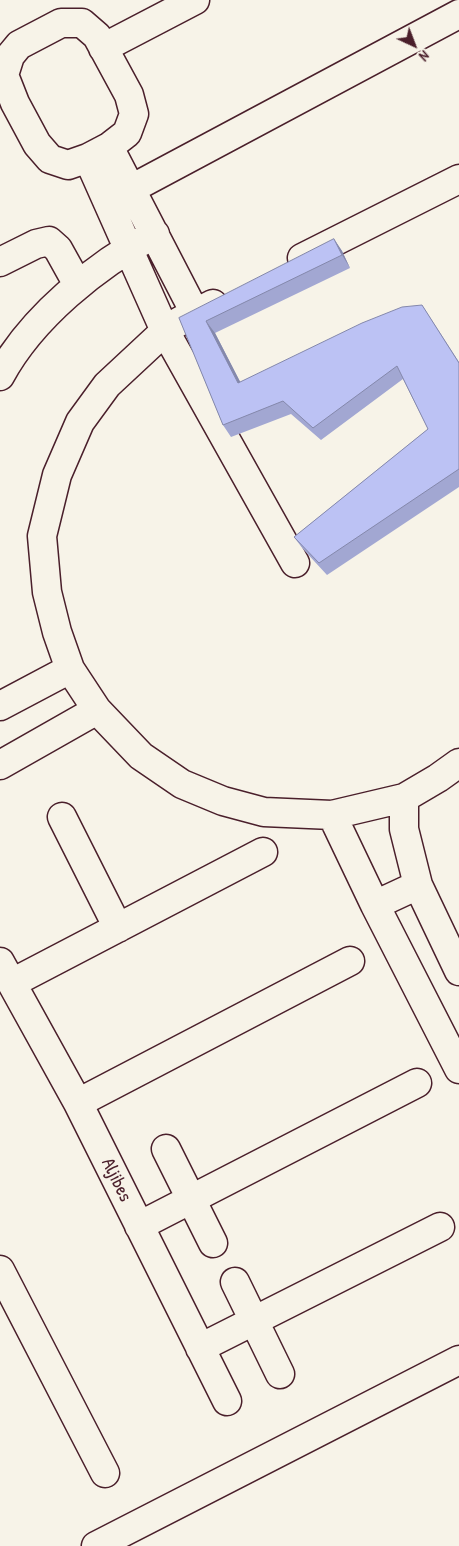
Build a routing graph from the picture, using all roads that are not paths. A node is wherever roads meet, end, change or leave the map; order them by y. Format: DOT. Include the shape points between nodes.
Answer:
graph roads {
  1 [pos="195,0"];
  2 [pos="459,14"];
  3 [pos="104,48"];
  4 [pos="8,106"];
  5 [pos="99,152"];
  6 [pos="459,179"];
  7 [pos="131,189"];
  8 [pos="155,234"];
  9 [pos="128,248"];
  10 [pos="0,262"];
  11 [pos="283,268"];
  12 [pos="78,285"];
  13 [pos="230,295"];
  14 [pos="195,313"];
  15 [pos="165,331"];
  16 [pos="0,376"];
  17 [pos="295,563"];
  18 [pos="70,669"];
  19 [pos="0,706"];
  20 [pos="97,710"];
  21 [pos="459,762"];
  22 [pos="0,765"];
  23 [pos="404,798"];
  24 [pos="332,815"];
  25 [pos="62,817"];
  26 [pos="263,852"];
  27 [pos="418,886"];
  28 [pos="375,905"];
  29 [pos="118,928"];
  30 [pos="350,961"];
  31 [pos="459,971"];
  32 [pos="6,972"];
  33 [pos="459,1069"];
  34 [pos="417,1083"];
  35 [pos="78,1103"];
  36 [pos="166,1149"];
  37 [pos="190,1199"];
  38 [pos="139,1226"];
  39 [pos="440,1227"];
  40 [pos="213,1243"];
  41 [pos="0,1270"];
  42 [pos="235,1282"];
  43 [pos="254,1321"];
  44 [pos="200,1348"];
  45 [pos="459,1360"];
  46 [pos="280,1374"];
  47 [pos="227,1402"];
  48 [pos="105,1473"];
  49 [pos="96,1546"];
  1 -- 3 [label="street"];
  2 -- 7 [label="street"];
  3 -- 4 [label="street" via="97,36 82,23 61,23 19,45 10,56 4,75"];
  3 -- 5 [label="street" via="129,95 134,114 127,133"];
  4 -- 5 [label="street" via="50,159 68,166"];
  5 -- 7 [label="street"];
  5 -- 9 [label="street"];
  6 -- 11 [label="street"];
  7 -- 8 [label="street"];
  8 -- 9 [label="street"];
  8 -- 14 [label="street"];
  9 -- 12 [label="street"];
  9 -- 15 [label="street"];
  10 -- 12 [label="street" via="36,244 50,242 58,249"];
  12 -- 16 [label="street" via="38,323"];
  13 -- 14 [label="street"];
  14 -- 15 [label="street"];
  15 -- 17 [label="street"];
  15 -- 18 [label="street" via="107,385 80,422 57,475 42,536 47,592"];
  18 -- 19 [label="street"];
  18 -- 20 [label="street"];
  20 -- 22 [label="street"];
  20 -- 24 [label="street" via="141,756 182,784 223,801 264,812"];
  21 -- 23 [label="street"];
  23 -- 24 [label="street"];
  23 -- 27 [label="street" via="404,829"];
  24 -- 28 [label="street"];
  25 -- 29 [label="street"];
  26 -- 29 [label="street"];
  27 -- 28 [label="street"];
  27 -- 31 [label="street"];
  28 -- 33 [label="street"];
  29 -- 32 [label="street"];
  30 -- 35 [label="street"];
  32 -- 35 [label="street, Aljibes"];
  34 -- 37 [label="street"];
  35 -- 38 [label="street, Aljibes"];
  36 -- 37 [label="street"];
  37 -- 38 [label="street"];
  37 -- 40 [label="street"];
  38 -- 44 [label="street, Aljibes"];
  39 -- 43 [label="street"];
  41 -- 48 [label="street"];
  42 -- 43 [label="street"];
  43 -- 44 [label="street"];
  43 -- 46 [label="street"];
  44 -- 47 [label="street, Aljibes"];
  45 -- 49 [label="street"];
}
